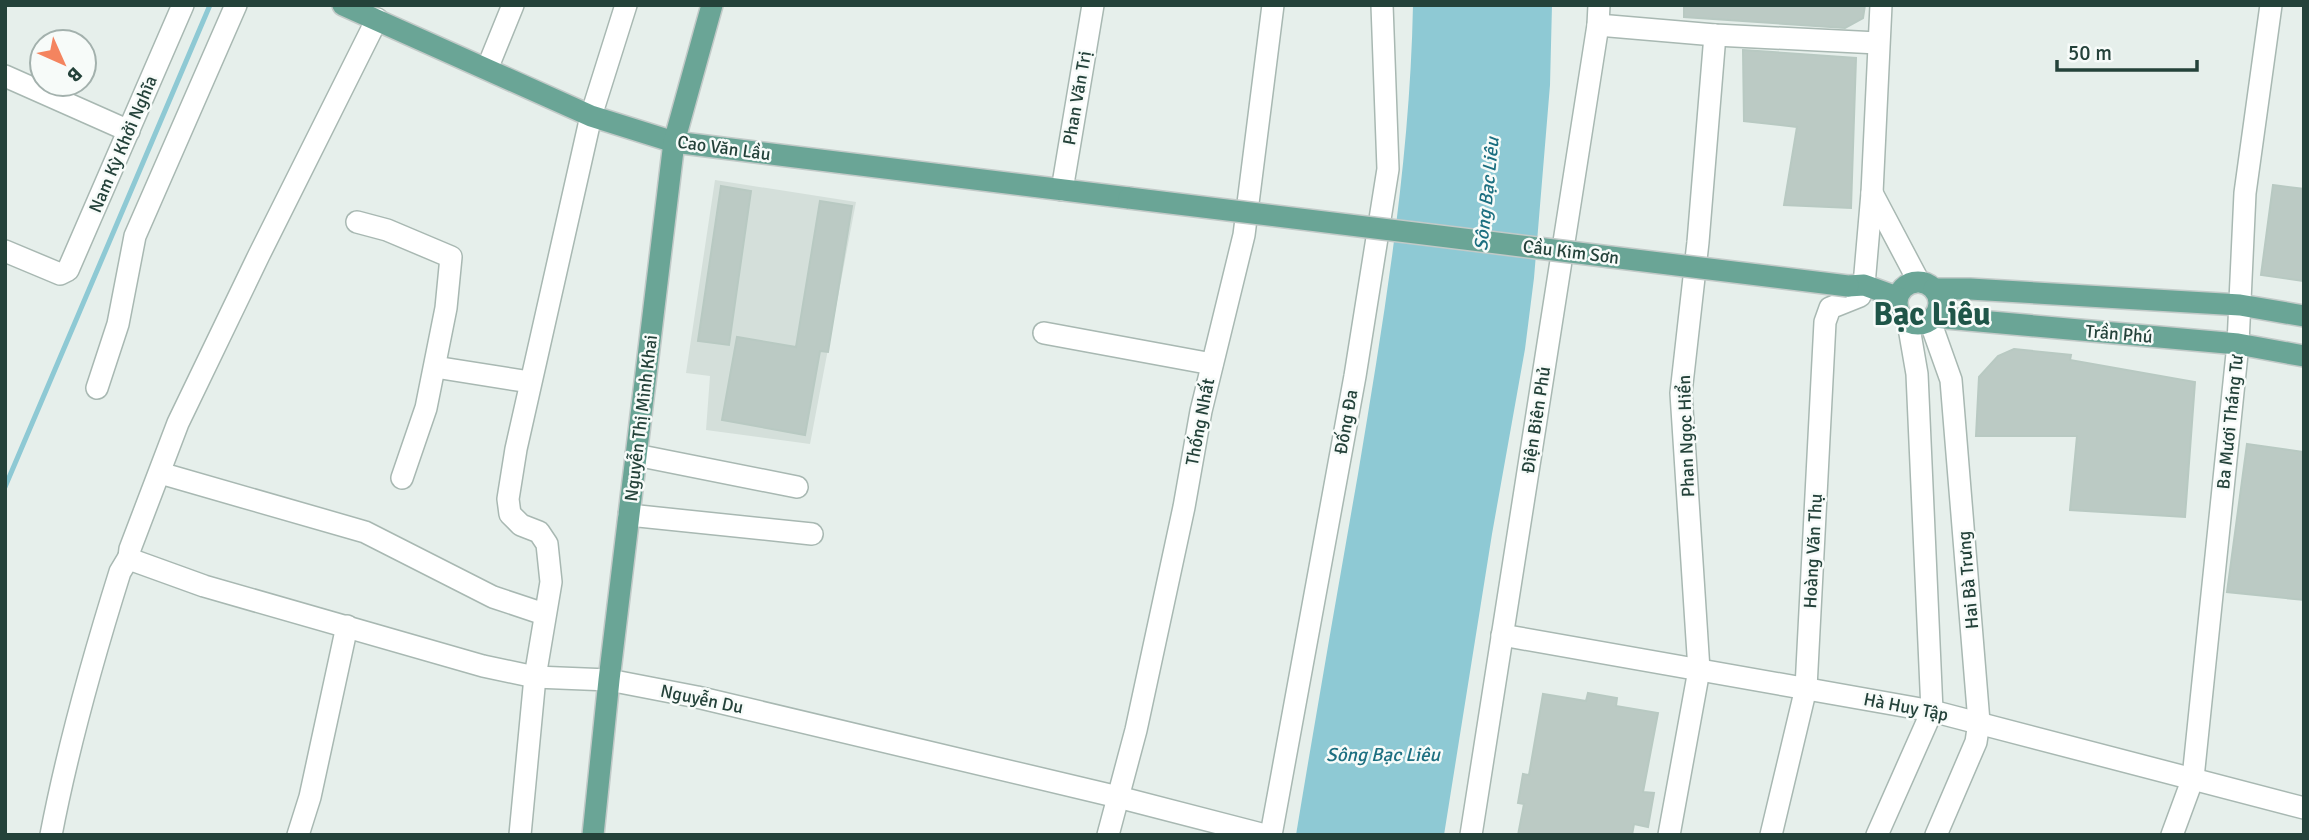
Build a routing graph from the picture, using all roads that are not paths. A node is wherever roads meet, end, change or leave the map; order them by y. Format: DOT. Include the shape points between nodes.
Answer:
graph roads {
  1 [pos="183,5"];
  2 [pos="236,5"];
  3 [pos="343,5"];
  4 [pos="513,5"];
  5 [pos="626,5"];
  6 [pos="712,5"];
  7 [pos="1093,5"];
  8 [pos="1273,5"];
  9 [pos="1382,5"];
  10 [pos="1881,5"];
  11 [pos="2271,5"];
  12 [pos="1598,15"];
  13 [pos="377,19"];
  14 [pos="1715,35"];
  15 [pos="1878,43"];
  16 [pos="487,69"];
  17 [pos="5,76"];
  18 [pos="591,116"];
  19 [pos="130,131"];
  20 [pos="674,142"];
  21 [pos="1062,190"];
  22 [pos="1872,193"];
  23 [pos="1129,198"];
  24 [pos="357,222"];
  25 [pos="5,251"];
  26 [pos="1856,285"];
  27 [pos="1926,285"];
  28 [pos="1897,297"];
  29 [pos="2240,305"];
  30 [pos="2304,316"];
  31 [pos="1932,319"];
  32 [pos="1908,322"];
  33 [pos="1044,333"];
  34 [pos="2238,345"];
  35 [pos="2304,356"];
  36 [pos="1212,364"];
  37 [pos="435,367"];
  38 [pos="530,382"];
  39 [pos="97,388"];
  40 [pos="636,455"];
  41 [pos="160,473"];
  42 [pos="402,478"];
  43 [pos="797,487"];
  44 [pos="629,515"];
  45 [pos="811,534"];
  46 [pos="135,561"];
  47 [pos="544,614"];
  48 [pos="347,626"];
  49 [pos="1502,635"];
  50 [pos="1699,670"];
  51 [pos="535,677"];
  52 [pos="609,680"];
  53 [pos="1806,688"];
  54 [pos="1932,711"];
  55 [pos="1979,722"];
  56 [pos="2193,778"];
  57 [pos="1118,797"];
  58 [pos="2304,808"];
  59 [pos="51,835"];
  60 [pos="299,835"];
  61 [pos="520,835"];
  62 [pos="593,835"];
  63 [pos="1108,835"];
  64 [pos="1265,835"];
  65 [pos="1271,835"];
  66 [pos="1471,835"];
  67 [pos="1669,835"];
  68 [pos="1771,835"];
  69 [pos="1877,835"];
  70 [pos="1936,835"];
  71 [pos="2172,835"];
  1 -- 19 [label="street, Nam Kỳ Khởi Nghĩa"];
  2 -- 39 [label="street" via="135,236 120,317"];
  3 -- 13 [label="main road, Cao Văn Lầu"];
  4 -- 16 [label="street"];
  5 -- 18 [label="street"];
  6 -- 20 [label="main road, Nguyễn Thị Minh Khai"];
  7 -- 21 [label="street, Phan Văn Trị"];
  8 -- 36 [label="street, Thống Nhất" via="1244,235"];
  9 -- 65 [label="street, Đống Đa" via="1388,169"];
  10 -- 15 [label="street"];
  11 -- 29 [label="street, Ba Mươi Tháng Tư" via="2245,193"];
  12 -- 14 [label="street"];
  12 -- 49 [label="street, Điện Biên Phủ"];
  13 -- 16 [label="main road, Cao Văn Lầu"];
  13 -- 41 [label="street" via="230,313 178,423"];
  14 -- 15 [label="street"];
  14 -- 50 [label="street, Phan Ngọc Hiển" via="1681,393"];
  15 -- 22 [label="street"];
  16 -- 18 [label="main road, Cao Văn Lầu"];
  17 -- 19 [label="street"];
  18 -- 20 [label="main road, Cao Văn Lầu"];
  18 -- 38 [label="street"];
  19 -- 25 [label="street, Nam Kỳ Khởi Nghĩa" via="68,270 56,273"];
  20 -- 21 [label="main road, Cao Văn Lầu"];
  20 -- 40 [label="main road, Nguyễn Thị Minh Khai"];
  21 -- 23 [label="main road, Cao Văn Lầu"];
  22 -- 26 [label="street"];
  22 -- 27 [label="street"];
  23 -- 26 [label="main road, Cầu Kim Sơn, bridge"];
  24 -- 37 [label="street" via="451,257"];
  26 -- 28 [label="main road"];
  26 -- 53 [label="street, Hoàng Văn Thụ" via="1860,296 1830,308 1825,322"];
  27 -- 28 [label="main road" via="1906,285"];
  27 -- 29 [label="main road, Trần Phú"];
  27 -- 31 [label="main road" via="1939,304"];
  28 -- 32 [label="main road" via="1898,311"];
  29 -- 30 [label="main road, Trần Phú"];
  29 -- 34 [label="street, Ba Mươi Tháng Tư"];
  31 -- 32 [label="main road" via="1922,324"];
  31 -- 34 [label="main road, Trần Phú"];
  31 -- 55 [label="street, Hai Bà Trưng" via="1951,380"];
  32 -- 54 [label="street" via="1917,374"];
  33 -- 36 [label="street"];
  34 -- 35 [label="main road, Trần Phú"];
  34 -- 56 [label="street, Ba Mươi Tháng Tư"];
  36 -- 57 [label="street, Thống Nhất"];
  37 -- 38 [label="street"];
  37 -- 42 [label="street"];
  38 -- 47 [label="street" via="508,499 510,514 521,525 539,532 547,544 551,582"];
  40 -- 43 [label="street"];
  40 -- 44 [label="main road, Nguyễn Thị Minh Khai"];
  41 -- 46 [label="street"];
  41 -- 47 [label="street" via="365,532 493,597"];
  44 -- 45 [label="street"];
  44 -- 52 [label="main road, Nguyễn Thị Minh Khai"];
  46 -- 48 [label="street, Nguyễn Du" via="204,586"];
  46 -- 59 [label="street" via="120,572 81,702"];
  47 -- 51 [label="street"];
  48 -- 51 [label="street, Nguyễn Du"];
  48 -- 60 [label="street"];
  49 -- 50 [label="street, Hà Huy Tập"];
  49 -- 66 [label="street, Điện Biên Phủ"];
  50 -- 53 [label="street, Hà Huy Tập"];
  50 -- 67 [label="street, Phan Ngọc Hiển"];
  51 -- 52 [label="street, Nguyễn Du"];
  51 -- 61 [label="street"];
  52 -- 57 [label="street, Nguyễn Du"];
  52 -- 62 [label="main road, Nguyễn Thị Minh Khai"];
  53 -- 54 [label="street, Hà Huy Tập"];
  53 -- 68 [label="street, Hoàng Văn Thụ"];
  54 -- 55 [label="street, Hà Huy Tập"];
  54 -- 69 [label="street"];
  55 -- 56 [label="street, Hà Huy Tập"];
  55 -- 70 [label="street, Hai Bà Trưng" via="1976,742"];
  56 -- 58 [label="street, Hà Huy Tập"];
  56 -- 71 [label="street, Ba Mươi Tháng Tư"];
  57 -- 63 [label="street, Thống Nhất"];
  57 -- 64 [label="street, Nguyễn Du"];
}
